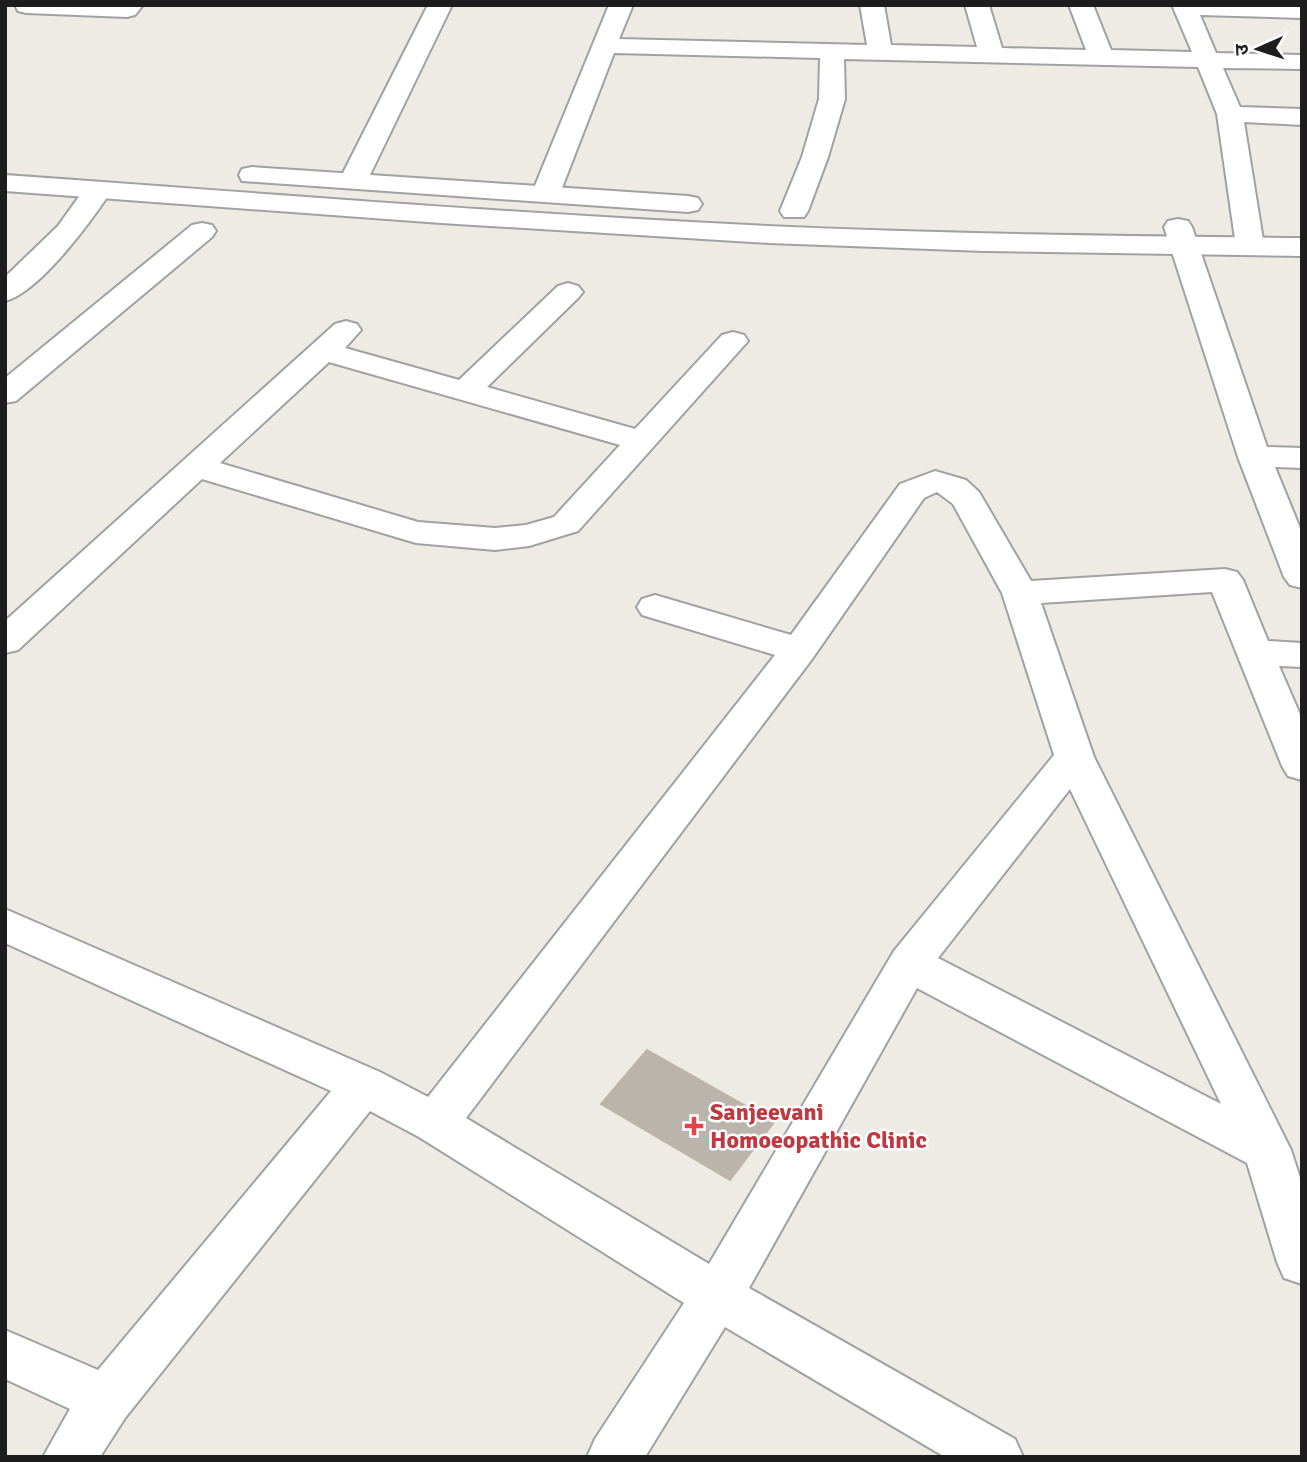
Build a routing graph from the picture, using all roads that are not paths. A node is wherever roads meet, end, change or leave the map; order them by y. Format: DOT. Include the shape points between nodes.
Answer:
graph roads {
  1 [pos="131,5"];
  2 [pos="440,5"];
  3 [pos="621,5"];
  4 [pos="872,5"];
  5 [pos="977,5"];
  6 [pos="1081,5"];
  7 [pos="1185,6"];
  8 [pos="21,10"];
  9 [pos="1302,10"];
  10 [pos="607,46"];
  11 [pos="832,50"];
  12 [pos="880,51"];
  13 [pos="991,53"];
  14 [pos="1101,55"];
  15 [pos="1207,58"];
  16 [pos="1302,62"];
  17 [pos="1230,114"];
  18 [pos="1302,117"];
  19 [pos="5,161"];
  20 [pos="353,181"];
  21 [pos="5,183"];
  22 [pos="98,190"];
  23 [pos="546,193"];
  24 [pos="794,211"];
  25 [pos="1302,228"];
  26 [pos="201,230"];
  27 [pos="1181,237"];
  28 [pos="1248,237"];
  29 [pos="1302,247"];
  30 [pos="13,285"];
  31 [pos="568,292"];
  32 [pos="733,341"];
  33 [pos="465,391"];
  34 [pos="5,394"];
  35 [pos="641,441"];
  36 [pos="1254,457"];
  37 [pos="1302,458"];
  38 [pos="197,467"];
  39 [pos="1302,578"];
  40 [pos="1020,593"];
  41 [pos="656,607"];
  42 [pos="5,641"];
  43 [pos="799,650"];
  44 [pos="1256,652"];
  45 [pos="1302,656"];
  46 [pos="1074,757"];
  47 [pos="1302,766"];
  48 [pos="5,925"];
  49 [pos="909,963"];
  50 [pos="364,1085"];
  51 [pos="435,1123"];
  52 [pos="1267,1150"];
  53 [pos="1302,1262"];
  54 [pos="717,1296"];
  55 [pos="5,1354"];
  56 [pos="106,1400"];
  57 [pos="70,1457"];
  58 [pos="614,1457"];
  59 [pos="996,1457"];
  1 -- 8 [label="street" via="127,10"];
  2 -- 20 [label="street"];
  3 -- 10 [label="street"];
  4 -- 12 [label="street"];
  5 -- 13 [label="street"];
  6 -- 14 [label="street"];
  7 -- 9 [label="street"];
  7 -- 15 [label="street"];
  10 -- 11 [label="street"];
  10 -- 23 [label="street"];
  11 -- 12 [label="street"];
  11 -- 24 [label="street" via="832,99"];
  12 -- 13 [label="street"];
  13 -- 14 [label="street"];
  14 -- 15 [label="street"];
  15 -- 16 [label="street"];
  15 -- 17 [label="street"];
  17 -- 18 [label="street"];
  17 -- 28 [label="street"];
  19 -- 20 [label="street"];
  20 -- 23 [label="street"];
  21 -- 22 [label="street"];
  22 -- 27 [label="street" via="746,233"];
  22 -- 30 [label="street" via="83,214"];
  23 -- 24 [label="street"];
  24 -- 27 [label="street"];
  25 -- 28 [label="street"];
  26 -- 34 [label="street"];
  27 -- 28 [label="street"];
  27 -- 36 [label="street"];
  28 -- 29 [label="street"];
  31 -- 33 [label="street"];
  32 -- 35 [label="street"];
  33 -- 35 [label="street"];
  33 -- 38 [label="street" via="334,340"];
  35 -- 38 [label="street" via="566,524 495,539 416,532"];
  36 -- 37 [label="street"];
  36 -- 39 [label="street"];
  38 -- 42 [label="street"];
  40 -- 43 [label="street" via="967,499 954,487 935,481 912,491"];
  40 -- 44 [label="street" via="1225,580"];
  40 -- 46 [label="street"];
  41 -- 43 [label="street"];
  43 -- 51 [label="street"];
  44 -- 45 [label="street"];
  44 -- 47 [label="street"];
  46 -- 49 [label="street"];
  46 -- 52 [label="street"];
  48 -- 50 [label="street"];
  49 -- 52 [label="street"];
  49 -- 54 [label="street"];
  50 -- 51 [label="street"];
  50 -- 56 [label="street"];
  51 -- 54 [label="street"];
  52 -- 53 [label="street"];
  54 -- 58 [label="street"];
  54 -- 59 [label="street"];
  55 -- 56 [label="street"];
  56 -- 57 [label="street"];
}
